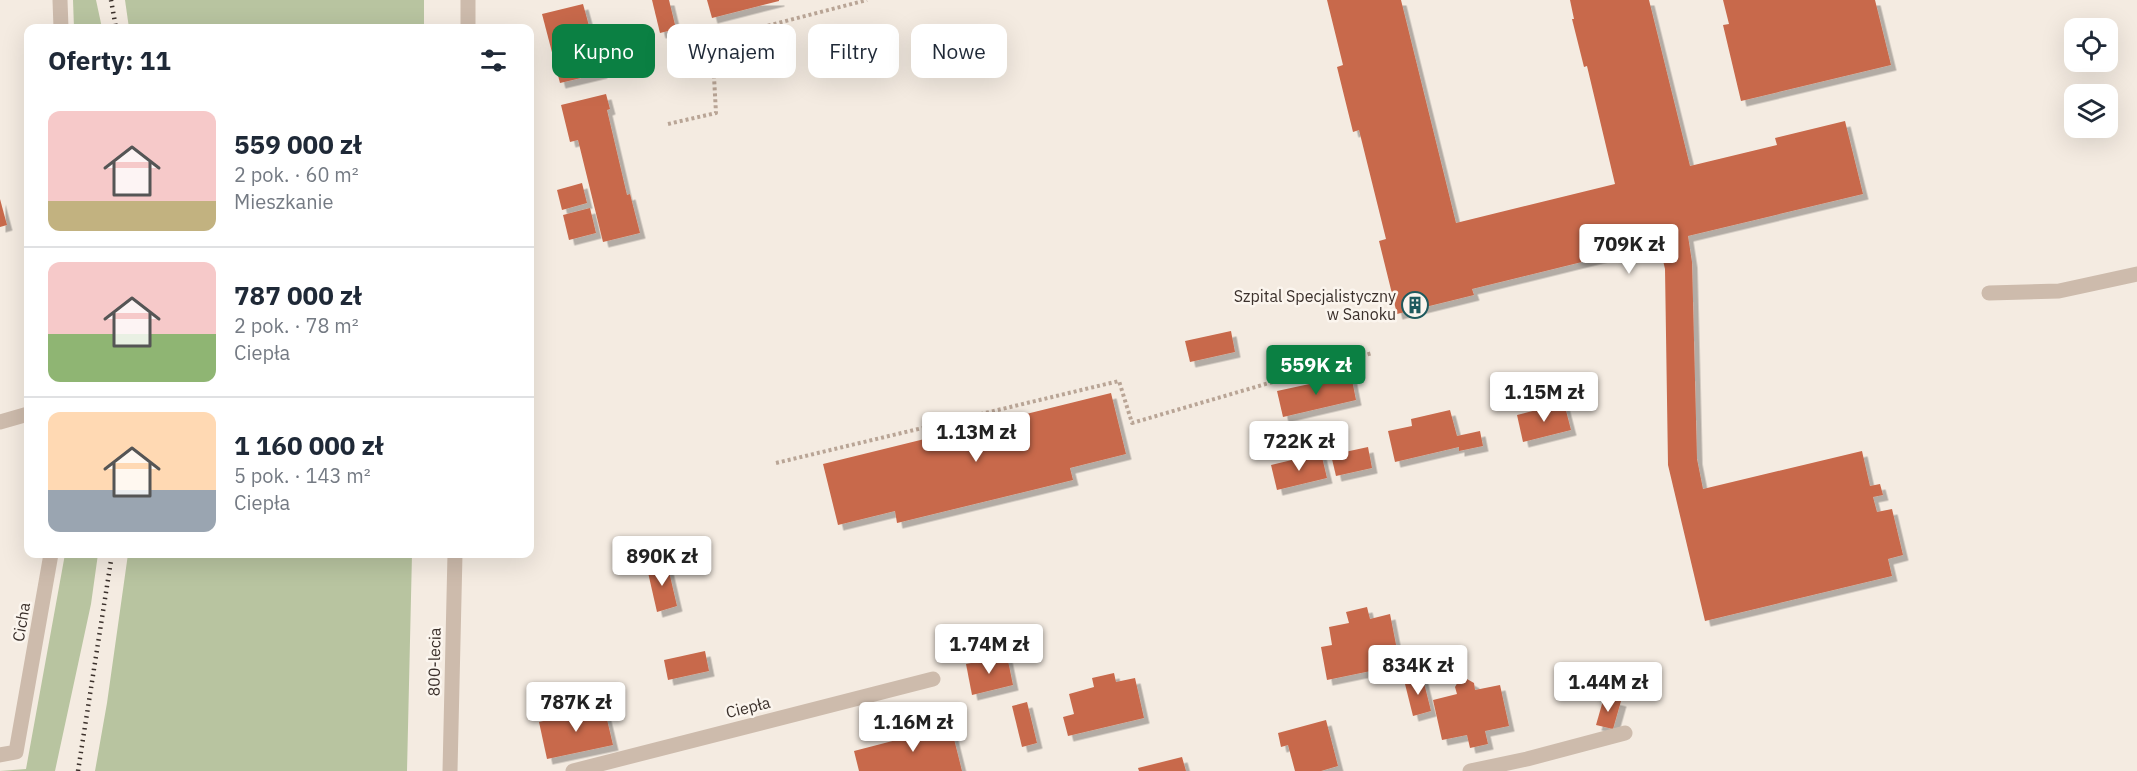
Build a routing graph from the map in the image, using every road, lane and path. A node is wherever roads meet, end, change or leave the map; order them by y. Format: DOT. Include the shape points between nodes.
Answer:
graph roads {
  1 [pos="60,0"];
  2 [pos="468,0"];
  3 [pos="867,0"];
  4 [pos="61,24"];
  5 [pos="468,24"];
  6 [pos="668,124"];
  7 [pos="2137,274"];
  8 [pos="1989,293"];
  9 [pos="1372,353"];
  10 [pos="24,415"];
  11 [pos="0,422"];
  12 [pos="776,463"];
  13 [pos="50,558"];
  14 [pos="455,558"];
  15 [pos="933,679"];
  16 [pos="1625,733"];
  17 [pos="0,755"];
  18 [pos="450,771"];
  19 [pos="573,771"];
  20 [pos="1470,771"];
  1 -- 4 [label="street"];
  2 -- 5 [label="street"];
  3 -- 6 [label="path" via="712,40 716,113"];
  7 -- 8 [label="street" via="2059,291"];
  9 -- 12 [label="path" via="1132,423 1119,381"];
  10 -- 11 [label="street"];
  13 -- 17 [label="street, Cicha" via="16,752"];
  14 -- 18 [label="street, 800-lecia"];
  15 -- 19 [label="street, Ciepła"];
  16 -- 20 [label="street"];
}
